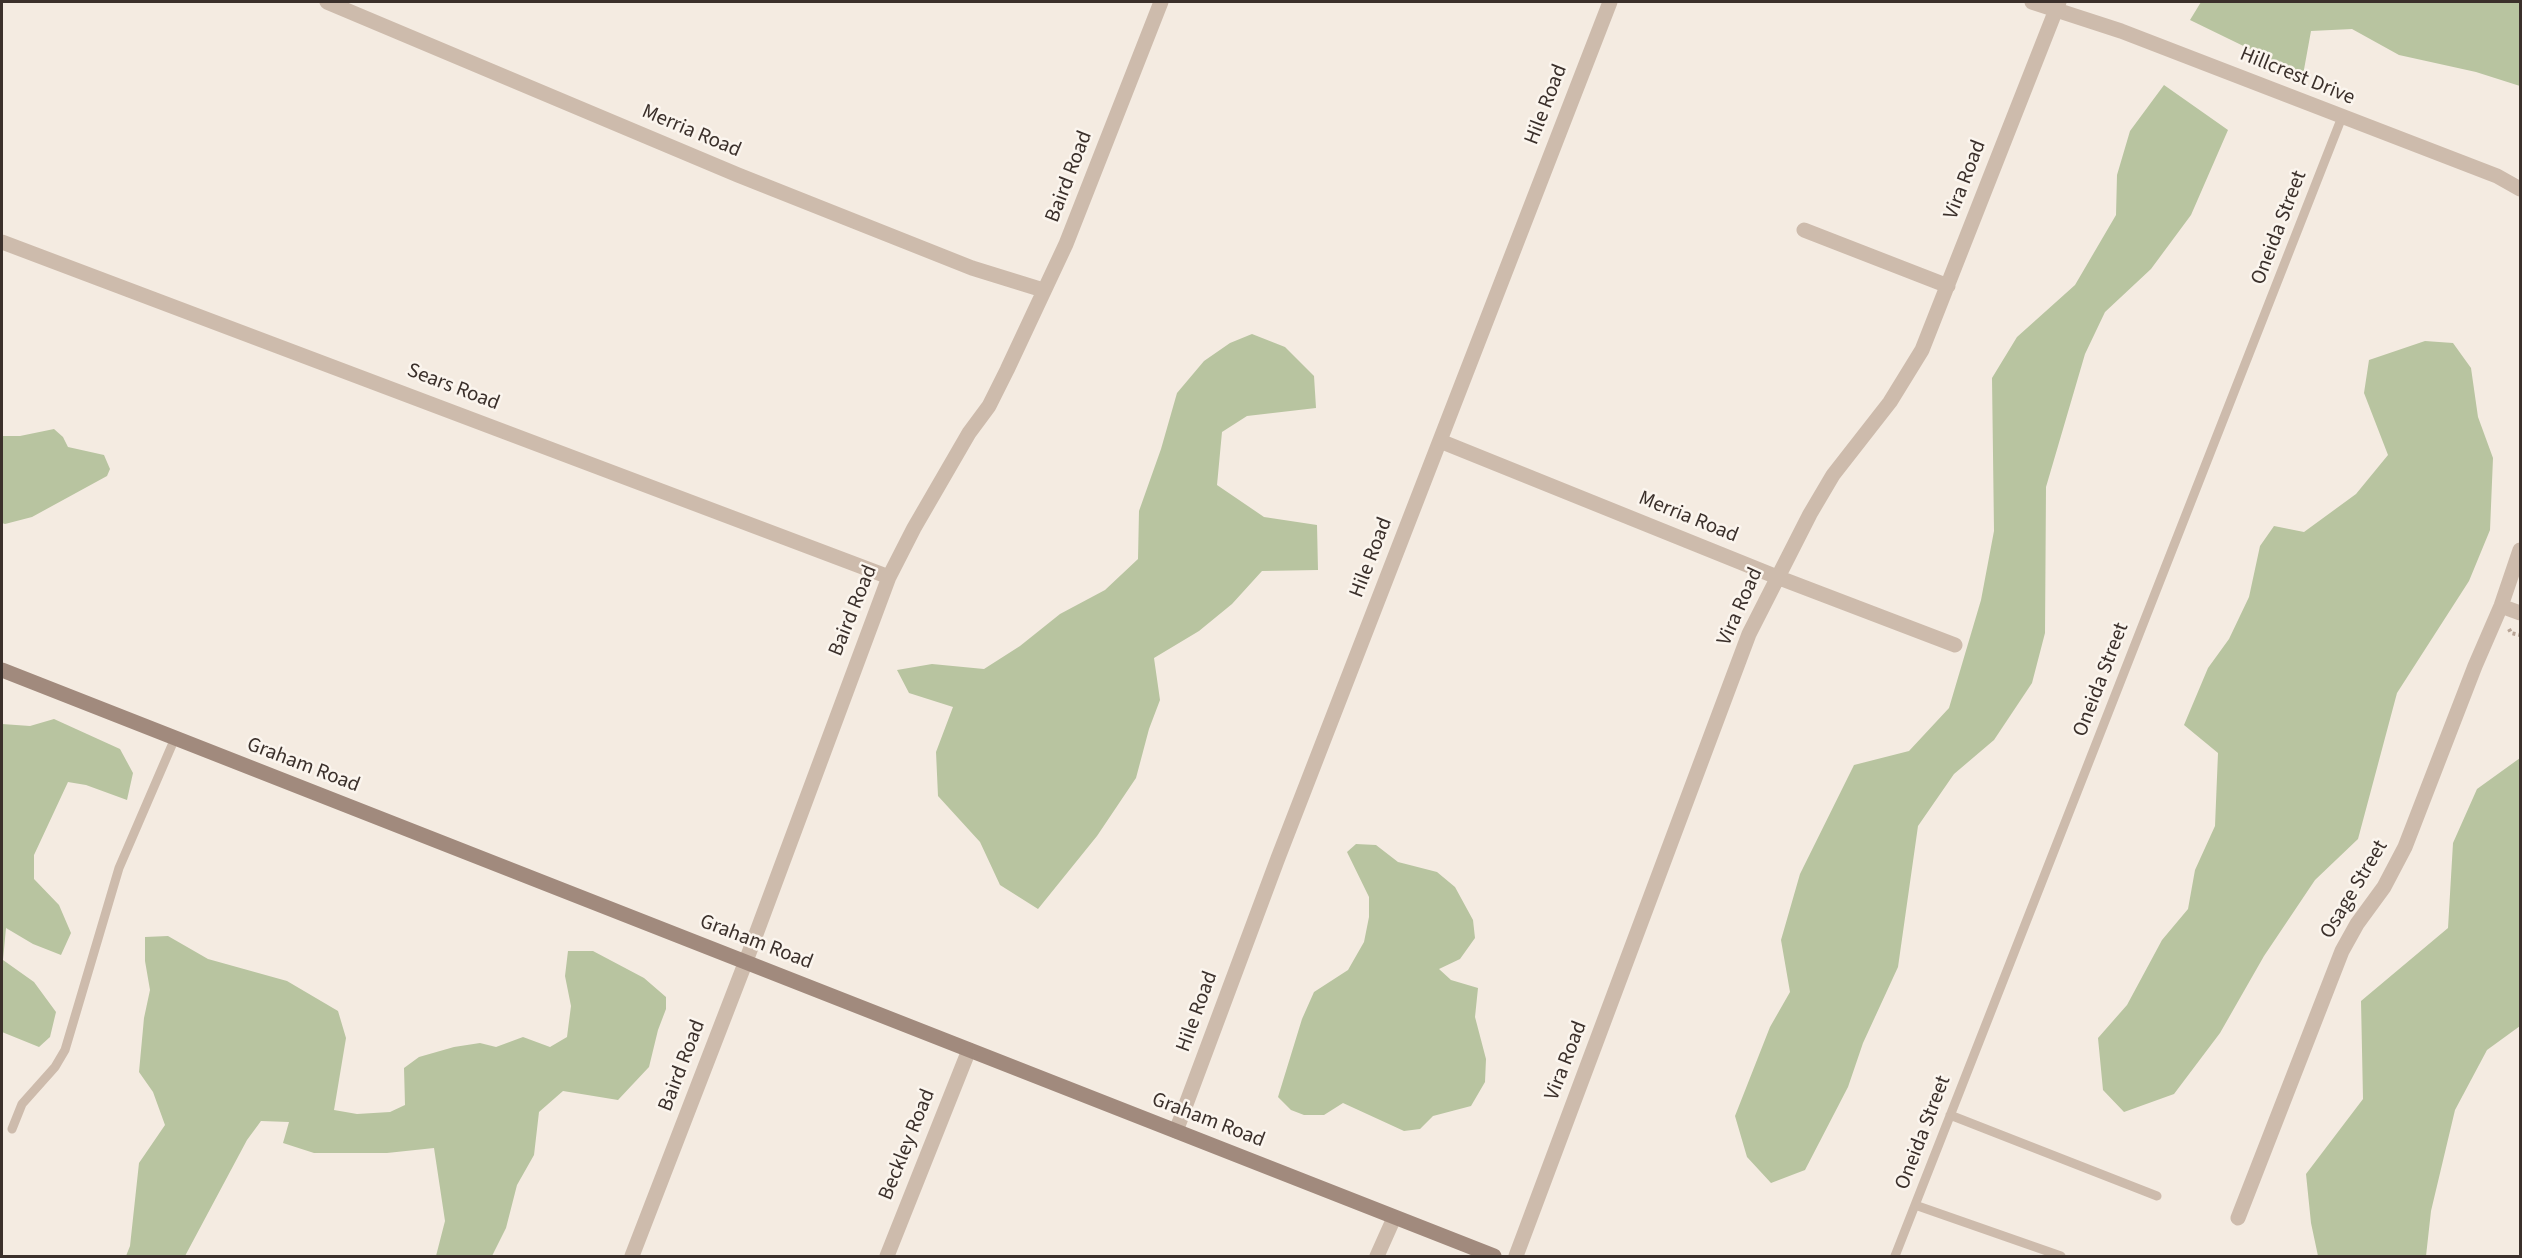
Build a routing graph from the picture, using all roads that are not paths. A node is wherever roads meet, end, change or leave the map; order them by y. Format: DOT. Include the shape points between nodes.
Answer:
graph roads {
  1 [pos="327,2"];
  2 [pos="1161,2"];
  3 [pos="1610,2"];
  4 [pos="2032,2"];
  5 [pos="2057,5"];
  6 [pos="2342,117"];
  7 [pos="2520,189"];
  8 [pos="1804,230"];
  9 [pos="2,242"];
  10 [pos="1948,286"];
  11 [pos="1043,290"];
  12 [pos="1440,441"];
  13 [pos="2520,550"];
  14 [pos="889,577"];
  15 [pos="1777,578"];
  16 [pos="2501,606"];
  17 [pos="2520,613"];
  18 [pos="1955,645"];
  19 [pos="2,670"];
  20 [pos="175,738"];
  21 [pos="746,961"];
  22 [pos="969,1050"];
  23 [pos="1950,1115"];
  24 [pos="12,1129"];
  25 [pos="1176,1131"];
  26 [pos="2157,1196"];
  27 [pos="1915,1205"];
  28 [pos="1394,1218"];
  29 [pos="2238,1218"];
  30 [pos="632,1257"];
  31 [pos="887,1257"];
  32 [pos="1377,1257"];
  33 [pos="1494,1257"];
  34 [pos="1516,1257"];
  35 [pos="1895,1257"];
  36 [pos="2061,1257"];
  1 -- 11 [label="street, Merria Road" via="738,175 972,268"];
  2 -- 11 [label="street, Baird Road" via="1066,244"];
  3 -- 12 [label="street, Hile Road"];
  4 -- 5 [label="street, Hillcrest Drive"];
  5 -- 6 [label="street, Hillcrest Drive"];
  5 -- 10 [label="street, Vira Road"];
  6 -- 7 [label="street, Hillcrest Drive" via="2497,176"];
  6 -- 23 [label="lane, Oneida Street"];
  8 -- 10 [label="street"];
  9 -- 14 [label="street, Sears Road"];
  10 -- 15 [label="street, Vira Road" via="1907,376 1833,475"];
  11 -- 14 [label="street, Baird Road" via="989,406 969,433"];
  12 -- 15 [label="street, Merria Road"];
  12 -- 25 [label="street, Hile Road"];
  13 -- 16 [label="street, Osage Street"];
  14 -- 21 [label="street, Baird Road"];
  15 -- 18 [label="street, Merria Road"];
  15 -- 34 [label="street, Vira Road" via="1749,634"];
  16 -- 17 [label="street"];
  16 -- 29 [label="street, Osage Street" via="2405,847 2342,951"];
  19 -- 20 [label="main road, Graham Road"];
  20 -- 21 [label="main road, Graham Road"];
  20 -- 24 [label="lane" via="119,868 65,1050 22,1104"];
  21 -- 22 [label="main road, Graham Road"];
  21 -- 30 [label="street, Baird Road"];
  22 -- 25 [label="main road, Graham Road"];
  22 -- 31 [label="street, Beckley Road"];
  23 -- 26 [label="lane"];
  23 -- 27 [label="lane, Oneida Street"];
  25 -- 28 [label="main road, Graham Road"];
  27 -- 35 [label="lane, Oneida Street"];
  27 -- 36 [label="lane"];
  28 -- 32 [label="street"];
  28 -- 33 [label="main road, Graham Road"];
}
